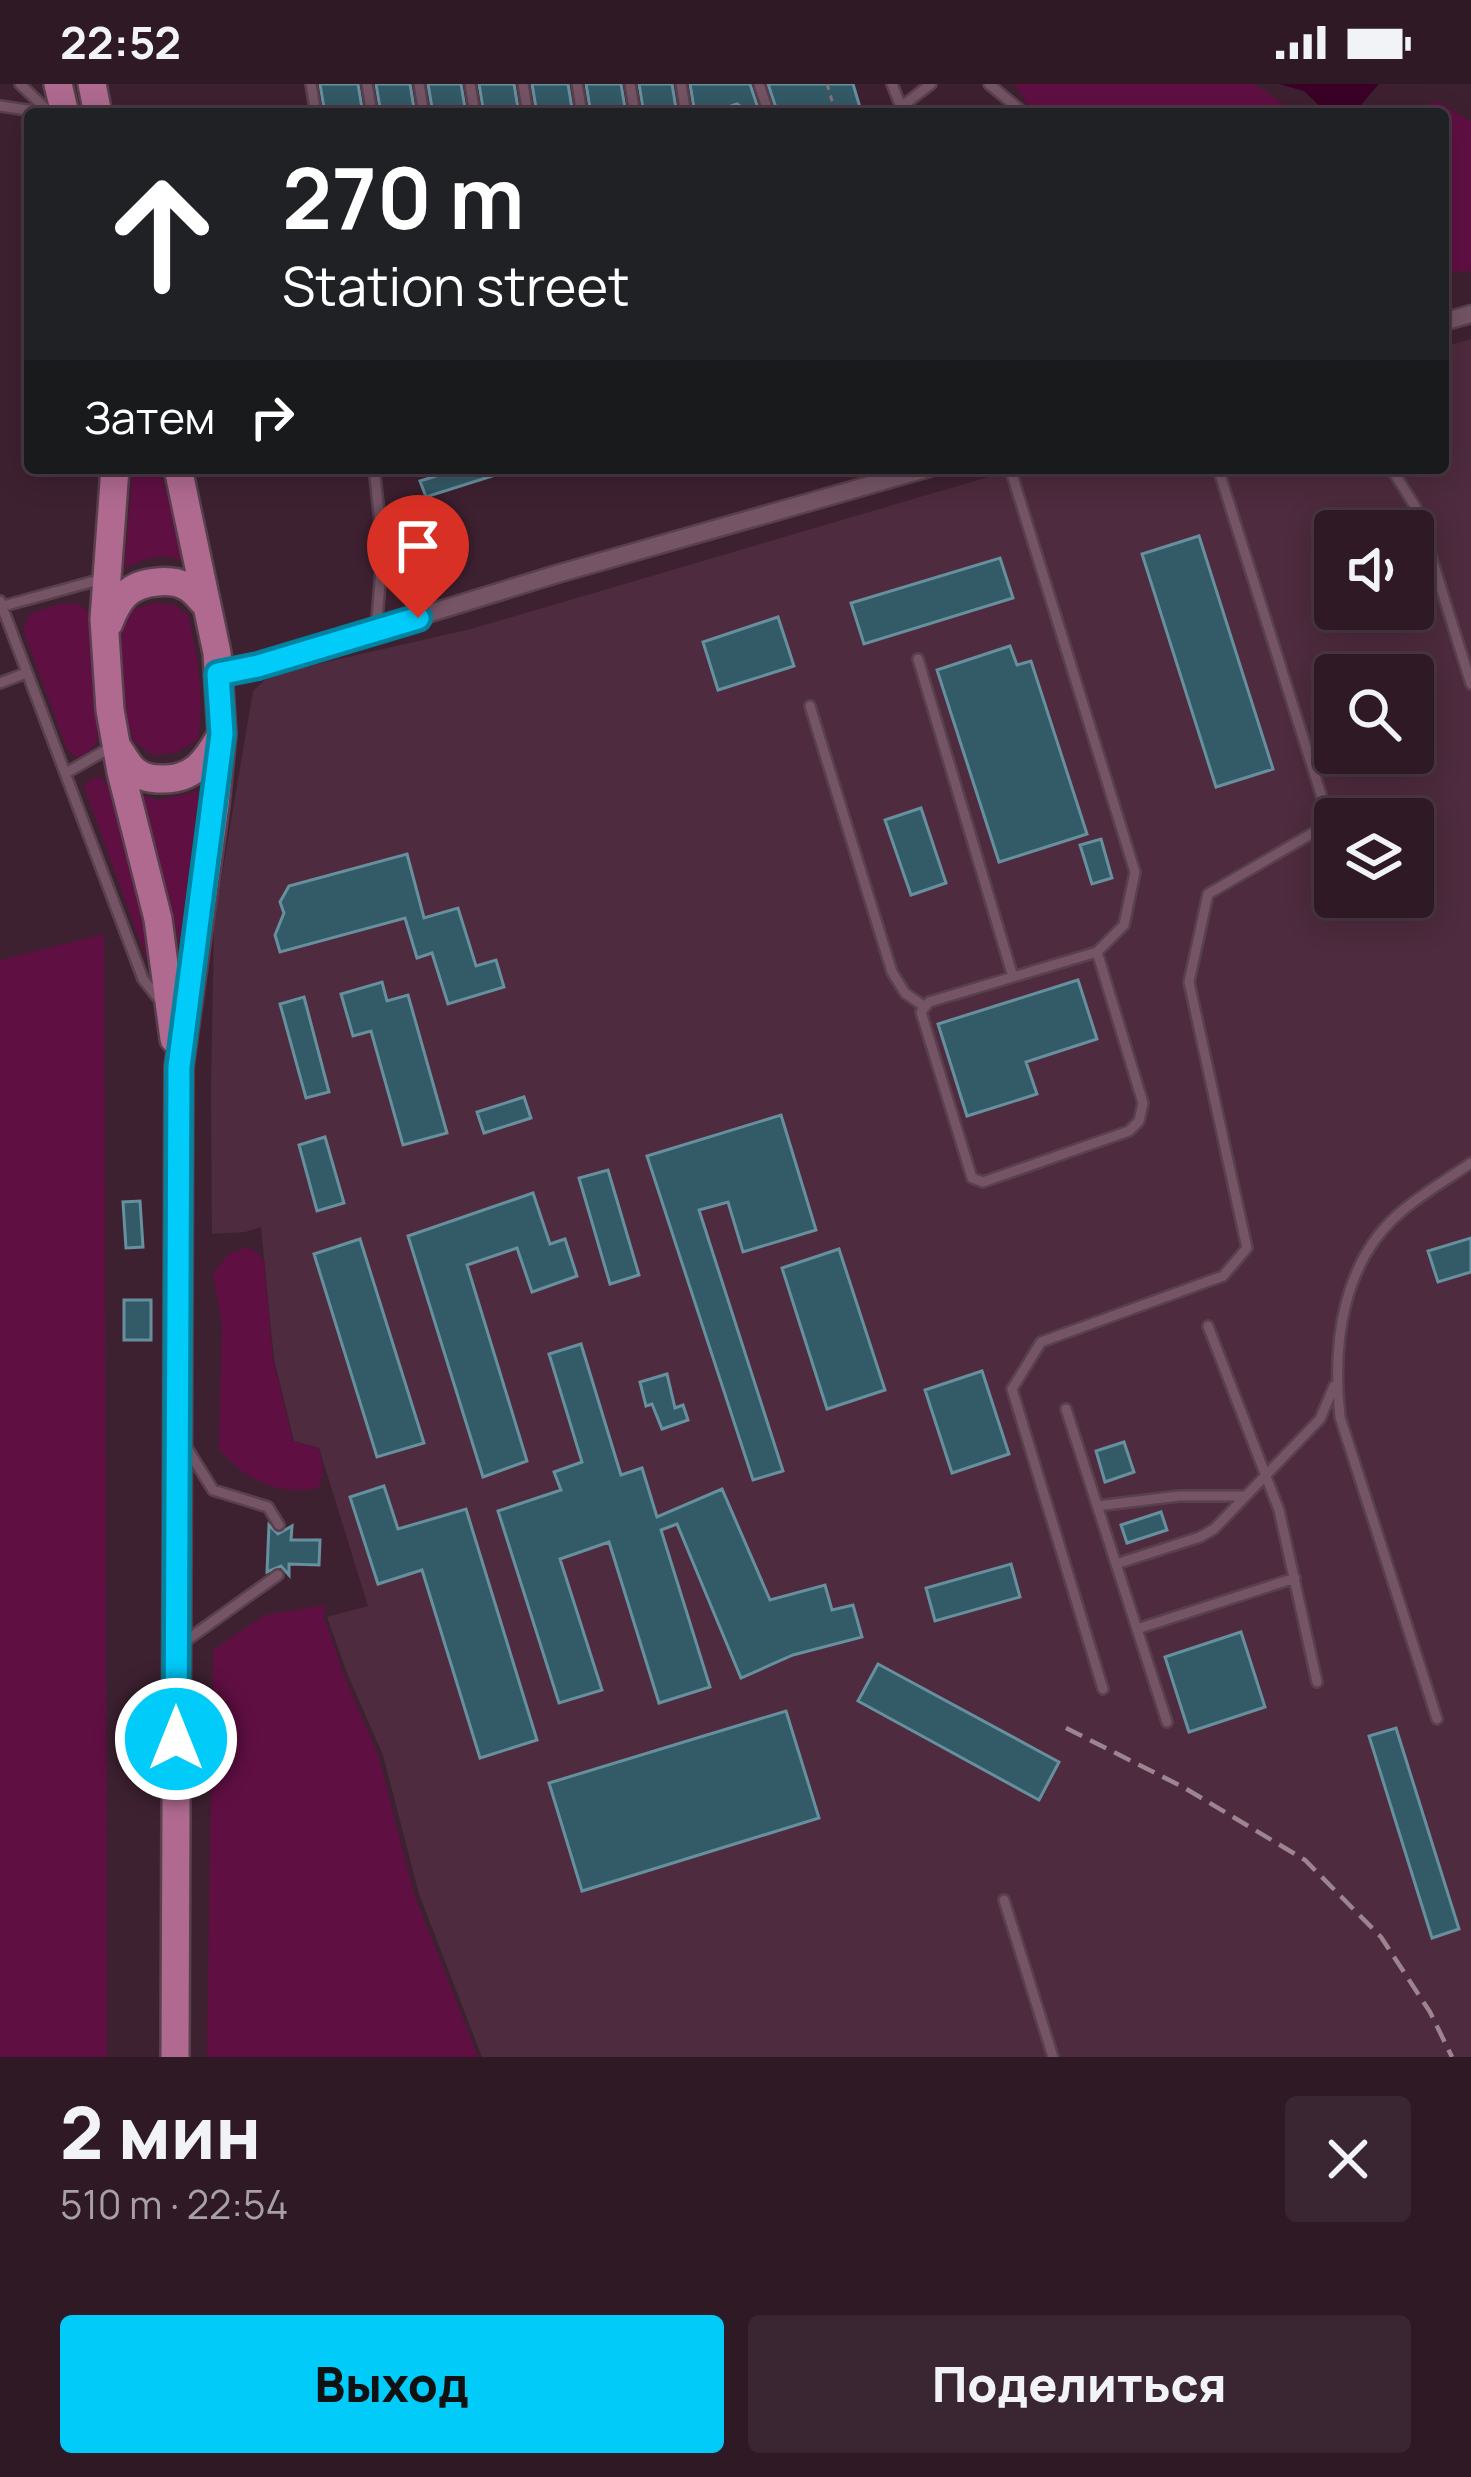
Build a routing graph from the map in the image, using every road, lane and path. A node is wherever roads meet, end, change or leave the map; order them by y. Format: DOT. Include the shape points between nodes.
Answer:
graph roads {
  1 [pos="20,84"];
  2 [pos="931,84"];
  3 [pos="989,84"];
  4 [pos="43,108"];
  5 [pos="905,108"];
  6 [pos="1017,108"];
  7 [pos="116,474"];
  8 [pos="179,474"];
  9 [pos="375,474"];
  10 [pos="905,474"];
  11 [pos="1012,474"];
  12 [pos="1220,474"];
  13 [pos="1395,474"];
  14 [pos="107,578"];
  15 [pos="1,605"];
  16 [pos="206,606"];
  17 [pos="376,631"];
  18 [pos="105,633"];
  19 [pos="918,659"];
  20 [pos="26,673"];
  21 [pos="218,674"];
  22 [pos="0,683"];
  23 [pos="1471,684"];
  24 [pos="810,706"];
  25 [pos="222,734"];
  26 [pos="116,744"];
  27 [pos="66,773"];
  28 [pos="1097,952"];
  29 [pos="1013,976"];
  30 [pos="925,1007"];
  31 [pos="170,1012"];
  32 [pos="179,1067"];
  33 [pos="1471,1163"];
  34 [pos="1208,1326"];
  35 [pos="1336,1381"];
  36 [pos="1066,1409"];
  37 [pos="176,1431"];
  38 [pos="1266,1473"];
  39 [pos="1245,1496"];
  40 [pos="1097,1505"];
  41 [pos="279,1526"];
  42 [pos="1116,1564"];
  43 [pos="278,1575"];
  44 [pos="1295,1578"];
  45 [pos="1137,1629"];
  46 [pos="176,1648"];
  47 [pos="1317,1682"];
  48 [pos="1103,1689"];
  49 [pos="1437,1719"];
  50 [pos="1167,1722"];
  51 [pos="1004,1900"];
  52 [pos="176,2057"];
  53 [pos="1053,2057"];
  1 -- 4 [label="lane"];
  2 -- 5 [label="lane"];
  3 -- 6 [label="lane"];
  7 -- 14 [label="main road"];
  8 -- 16 [label="main road"];
  9 -- 17 [label="lane" via="383,548"];
  10 -- 17 [label="street"];
  11 -- 28 [label="lane" via="1135,872 1124,925"];
  12 -- 48 [label="lane" via="1330,823 1208,894 1189,982 1246,1248 1223,1276 1041,1342 1012,1389"];
  13 -- 23 [label="lane" via="1417,508"];
  14 -- 15 [label="lane"];
  14 -- 18 [label="main road"];
  15 -- 20 [label="lane"];
  16 -- 18 [label="main road" via="189,587 142,583 125,592"];
  16 -- 21 [label="main road"];
  17 -- 21 [label="street"];
  18 -- 26 [label="main road"];
  19 -- 29 [label="lane"];
  20 -- 22 [label="lane"];
  20 -- 27 [label="lane"];
  21 -- 25 [label="main road"];
  24 -- 30 [label="lane" via="892,972"];
  25 -- 26 [label="main road" via="192,773 170,780 133,770"];
  25 -- 32 [label="main road"];
  26 -- 27 [label="lane"];
  26 -- 31 [label="main road" via="158,919"];
  27 -- 31 [label="lane" via="143,979"];
  28 -- 29 [label="lane"];
  28 -- 30 [label="lane" via="1142,1103 1138,1121 1129,1131 983,1182 972,1178"];
  29 -- 30 [label="lane"];
  31 -- 32 [label="main road"];
  32 -- 37 [label="main road"];
  33 -- 35 [label="lane" via="1402,1210 1367,1251 1348,1292"];
  34 -- 38 [label="lane"];
  35 -- 38 [label="lane" via="1320,1419"];
  35 -- 49 [label="lane" via="1340,1417"];
  36 -- 40 [label="lane"];
  37 -- 41 [label="lane" via="213,1490 268,1508"];
  37 -- 46 [label="main road"];
  38 -- 39 [label="lane"];
  38 -- 44 [label="lane"];
  39 -- 40 [label="lane"];
  39 -- 42 [label="lane" via="1200,1537"];
  40 -- 42 [label="lane"];
  42 -- 45 [label="lane"];
  43 -- 46 [label="lane"];
  44 -- 45 [label="lane"];
  44 -- 47 [label="lane"];
  45 -- 50 [label="lane"];
  46 -- 52 [label="main road"];
  51 -- 53 [label="lane"];
}
